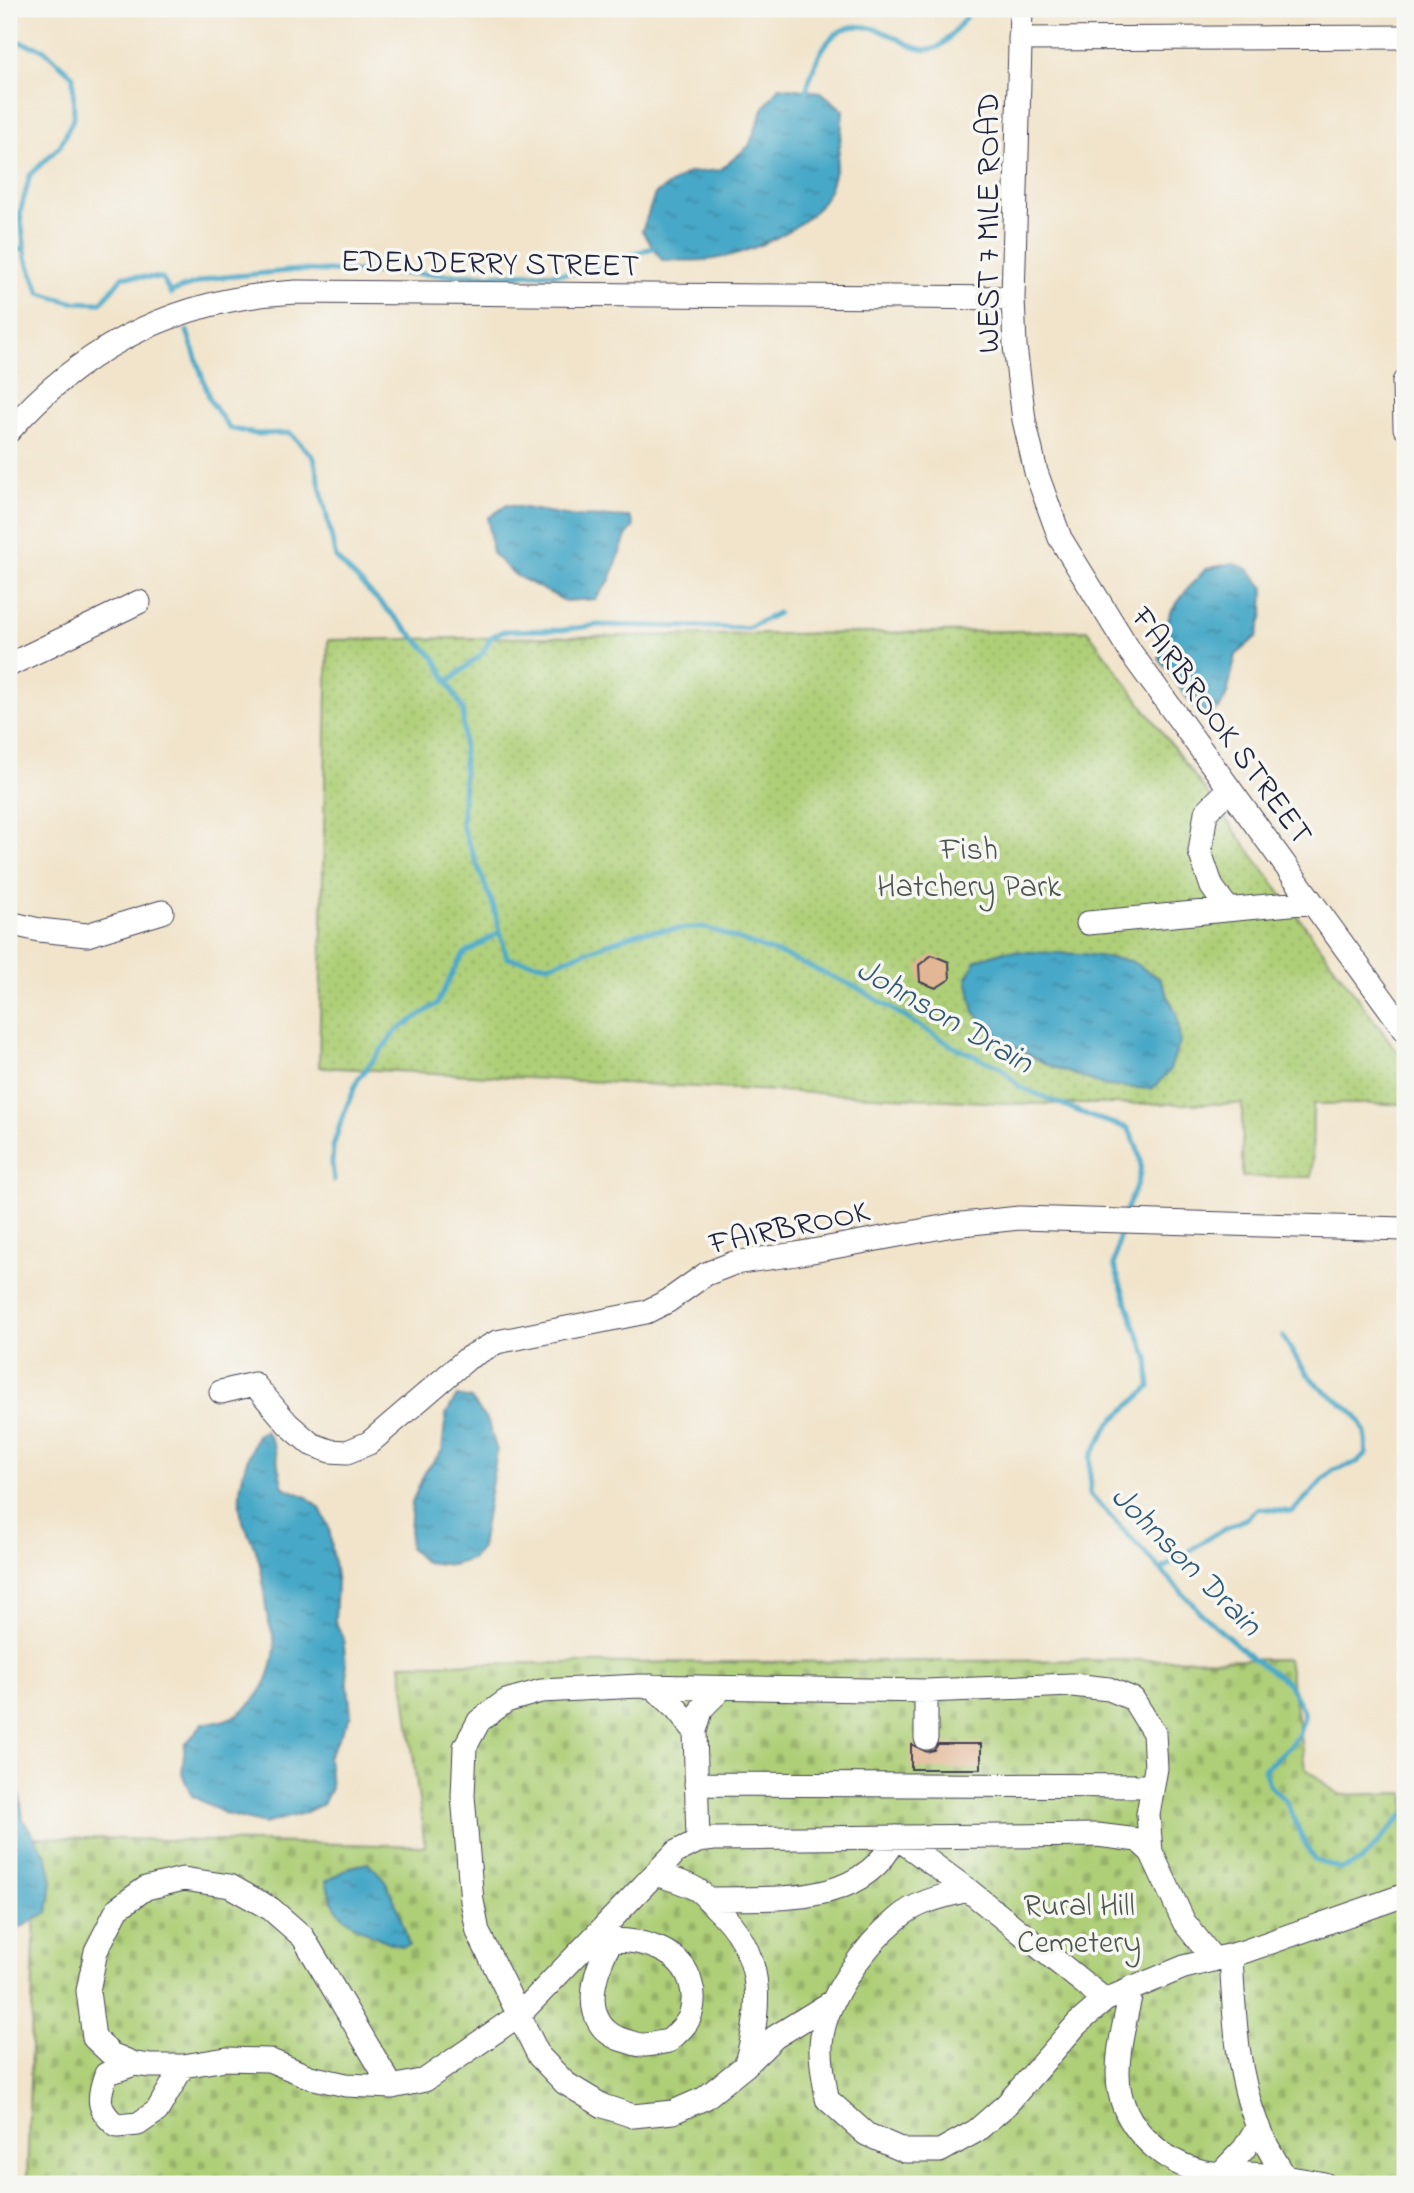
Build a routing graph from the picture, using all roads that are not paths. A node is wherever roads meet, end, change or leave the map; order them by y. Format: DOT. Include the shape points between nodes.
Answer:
graph roads {
  1 [pos="1021,9"];
  2 [pos="1405,37"];
  3 [pos="1020,39"];
  4 [pos="1013,298"];
  5 [pos="1404,382"];
  6 [pos="1405,405"];
  7 [pos="1405,428"];
  8 [pos="9,431"];
  9 [pos="1028,438"];
  10 [pos="139,602"];
  11 [pos="9,665"];
  12 [pos="1229,789"];
  13 [pos="1311,902"];
  14 [pos="1228,909"];
  15 [pos="162,912"];
  16 [pos="9,923"];
  17 [pos="1088,923"];
  18 [pos="1402,1018"];
  19 [pos="1405,1229"];
  20 [pos="221,1392"];
  21 [pos="652,1686"];
  22 [pos="722,1688"];
  23 [pos="926,1691"];
  24 [pos="695,1731"];
  25 [pos="926,1738"];
  26 [pos="696,1784"];
  27 [pos="1153,1786"];
  28 [pos="896,1837"];
  29 [pos="698,1841"];
  30 [pos="1152,1852"];
  31 [pos="655,1874"];
  32 [pos="968,1890"];
  33 [pos="1405,1895"];
  34 [pos="707,1899"];
  35 [pos="609,1932"];
  36 [pos="1228,1956"];
  37 [pos="1132,1987"];
  38 [pos="1105,2000"];
  39 [pos="832,2002"];
  40 [pos="519,2015"];
  41 [pos="135,2064"];
  42 [pos="183,2066"];
  43 [pos="745,2066"];
  44 [pos="392,2087"];
  45 [pos="1258,2126"];
  46 [pos="1220,2173"];
  47 [pos="1287,2180"];
  48 [pos="1324,2184"];
  1 -- 3 [label="street, WEST 7 MILE ROAD"];
  2 -- 3 [label="street"];
  3 -- 4 [label="street, WEST 7 MILE ROAD"];
  4 -- 8 [label="street, EDENDERRY STREET" via="319,292 241,297 168,316 112,344 59,381"];
  4 -- 9 [label="street, WEST 7 MILE ROAD"];
  5 -- 6 [label="street"];
  6 -- 7 [label="street"];
  9 -- 12 [label="street, FAIRBROOK STREET" via="1060,538 1130,653"];
  10 -- 11 [label="street"];
  12 -- 13 [label="street, FAIRBROOK STREET"];
  12 -- 14 [label="street" via="1206,812 1200,852 1212,887"];
  13 -- 14 [label="street"];
  13 -- 18 [label="street, FAIRBROOK STREET"];
  14 -- 17 [label="street"];
  15 -- 16 [label="street" via="87,935"];
  19 -- 20 [label="street, FAIRBROOK" via="1019,1218 953,1225 720,1268 646,1312 484,1348 369,1443 347,1452 312,1444 254,1384"];
  21 -- 22 [label="street"];
  21 -- 24 [label="street"];
  21 -- 40 [label="street" via="541,1691 506,1701 478,1720 465,1747 463,1796 471,1901 478,1932"];
  22 -- 23 [label="street"];
  22 -- 24 [label="street" via="702,1708"];
  23 -- 25 [label="street"];
  23 -- 27 [label="street" via="1072,1685 1109,1689 1133,1699 1154,1733"];
  24 -- 26 [label="street"];
  26 -- 27 [label="street"];
  26 -- 29 [label="street"];
  27 -- 30 [label="street" via="1148,1814"];
  28 -- 29 [label="street"];
  28 -- 30 [label="street" via="1097,1835 1138,1840"];
  28 -- 32 [label="street"];
  28 -- 34 [label="street" via="880,1862 858,1881 821,1894"];
  29 -- 31 [label="street" via="676,1852"];
  30 -- 36 [label="street" via="1184,1922"];
  31 -- 34 [label="street" via="697,1889"];
  31 -- 35 [label="street"];
  32 -- 38 [label="street"];
  32 -- 39 [label="street" via="933,1898 899,1917 856,1961"];
  33 -- 36 [label="street"];
  34 -- 43 [label="street" via="748,1949 757,1983 754,2035"];
  35 -- 35 [label="street" via="592,2004 598,2025 616,2039 641,2045 670,2041 690,2017 694,1995 688,1970 669,1953"];
  35 -- 40 [label="street"];
  36 -- 37 [label="street" via="1184,1966"];
  36 -- 45 [label="street" via="1237,2043"];
  37 -- 38 [label="street"];
  37 -- 46 [label="street" via="1119,2053 1120,2093 1132,2122 1177,2164"];
  38 -- 39 [label="street" via="1077,2024 1006,2105 976,2131 940,2151 905,2151 866,2134 827,2099 821,2045"];
  39 -- 43 [label="street" via="775,2038"];
  40 -- 43 [label="street" via="539,2056 565,2084 603,2106 633,2116 673,2112 705,2098"];
  40 -- 44 [label="street" via="425,2080"];
  41 -- 42 [label="street"];
  41 -- 42 [label="street" via="106,2074 99,2096 104,2116 117,2126 138,2124 157,2111"];
  41 -- 44 [label="street" via="111,2054 94,2038 88,1990 96,1951 118,1908 146,1888 183,1880 230,1886 271,1909 303,1937"];
  42 -- 44 [label="street" via="226,2059 269,2060 322,2080"];
  45 -- 46 [label="street" via="1244,2149"];
  45 -- 47 [label="street"];
  46 -- 47 [label="street"];
  47 -- 48 [label="street"];
}
